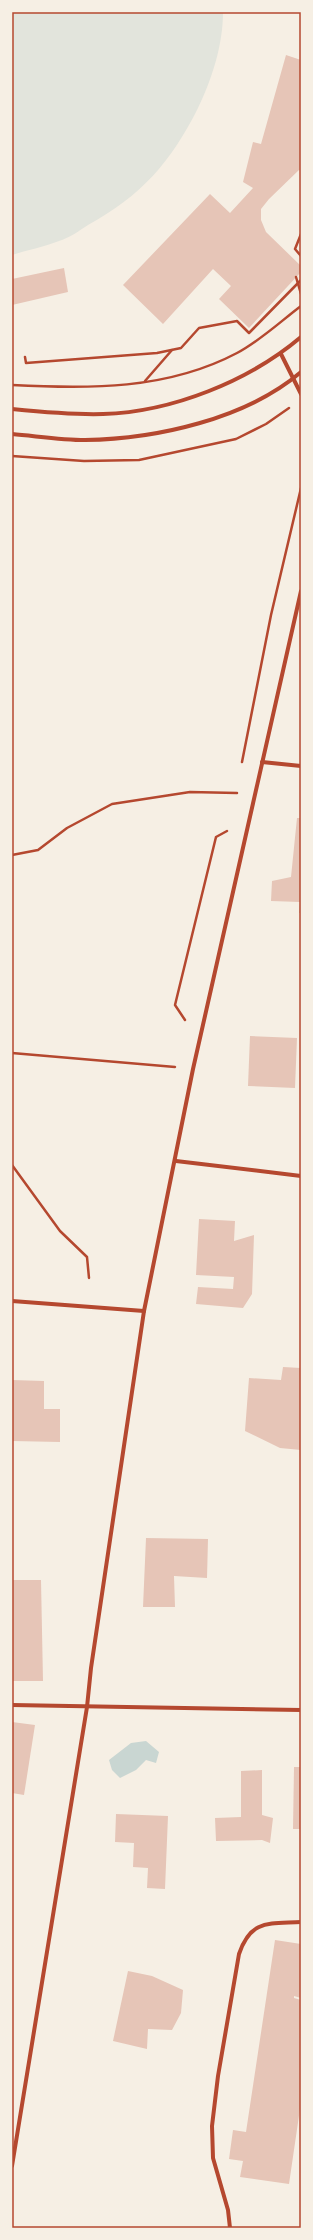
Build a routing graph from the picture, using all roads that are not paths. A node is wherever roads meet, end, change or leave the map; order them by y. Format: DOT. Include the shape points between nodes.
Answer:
graph roads {
  1 [pos="301,337"];
  2 [pos="281,354"];
  3 [pos="301,372"];
  4 [pos="293,378"];
  5 [pos="301,394"];
  6 [pos="12,410"];
  7 [pos="12,434"];
  8 [pos="301,591"];
  9 [pos="262,762"];
  10 [pos="301,766"];
  11 [pos="176,1161"];
  12 [pos="301,1176"];
  13 [pos="12,1301"];
  14 [pos="144,1311"];
  15 [pos="12,1705"];
  16 [pos="87,1707"];
  17 [pos="301,1710"];
  18 [pos="301,1922"];
  19 [pos="12,2166"];
  20 [pos="230,2228"];
  1 -- 2 [label="street"];
  2 -- 4 [label="street"];
  2 -- 6 [label="street" via="213,391 176,402 104,414"];
  3 -- 4 [label="street"];
  4 -- 5 [label="street"];
  4 -- 7 [label="street" via="233,412 191,425 147,434 83,440"];
  8 -- 9 [label="street"];
  9 -- 10 [label="street"];
  9 -- 11 [label="street" via="193,1069"];
  11 -- 12 [label="street"];
  11 -- 14 [label="street"];
  13 -- 14 [label="street"];
  14 -- 16 [label="street"];
  15 -- 16 [label="street"];
  16 -- 17 [label="street"];
  16 -- 19 [label="street"];
  18 -- 20 [label="street" via="255,1928 244,1941 240,1954 218,2076 212,2126 213,2158 228,2210"];
}
